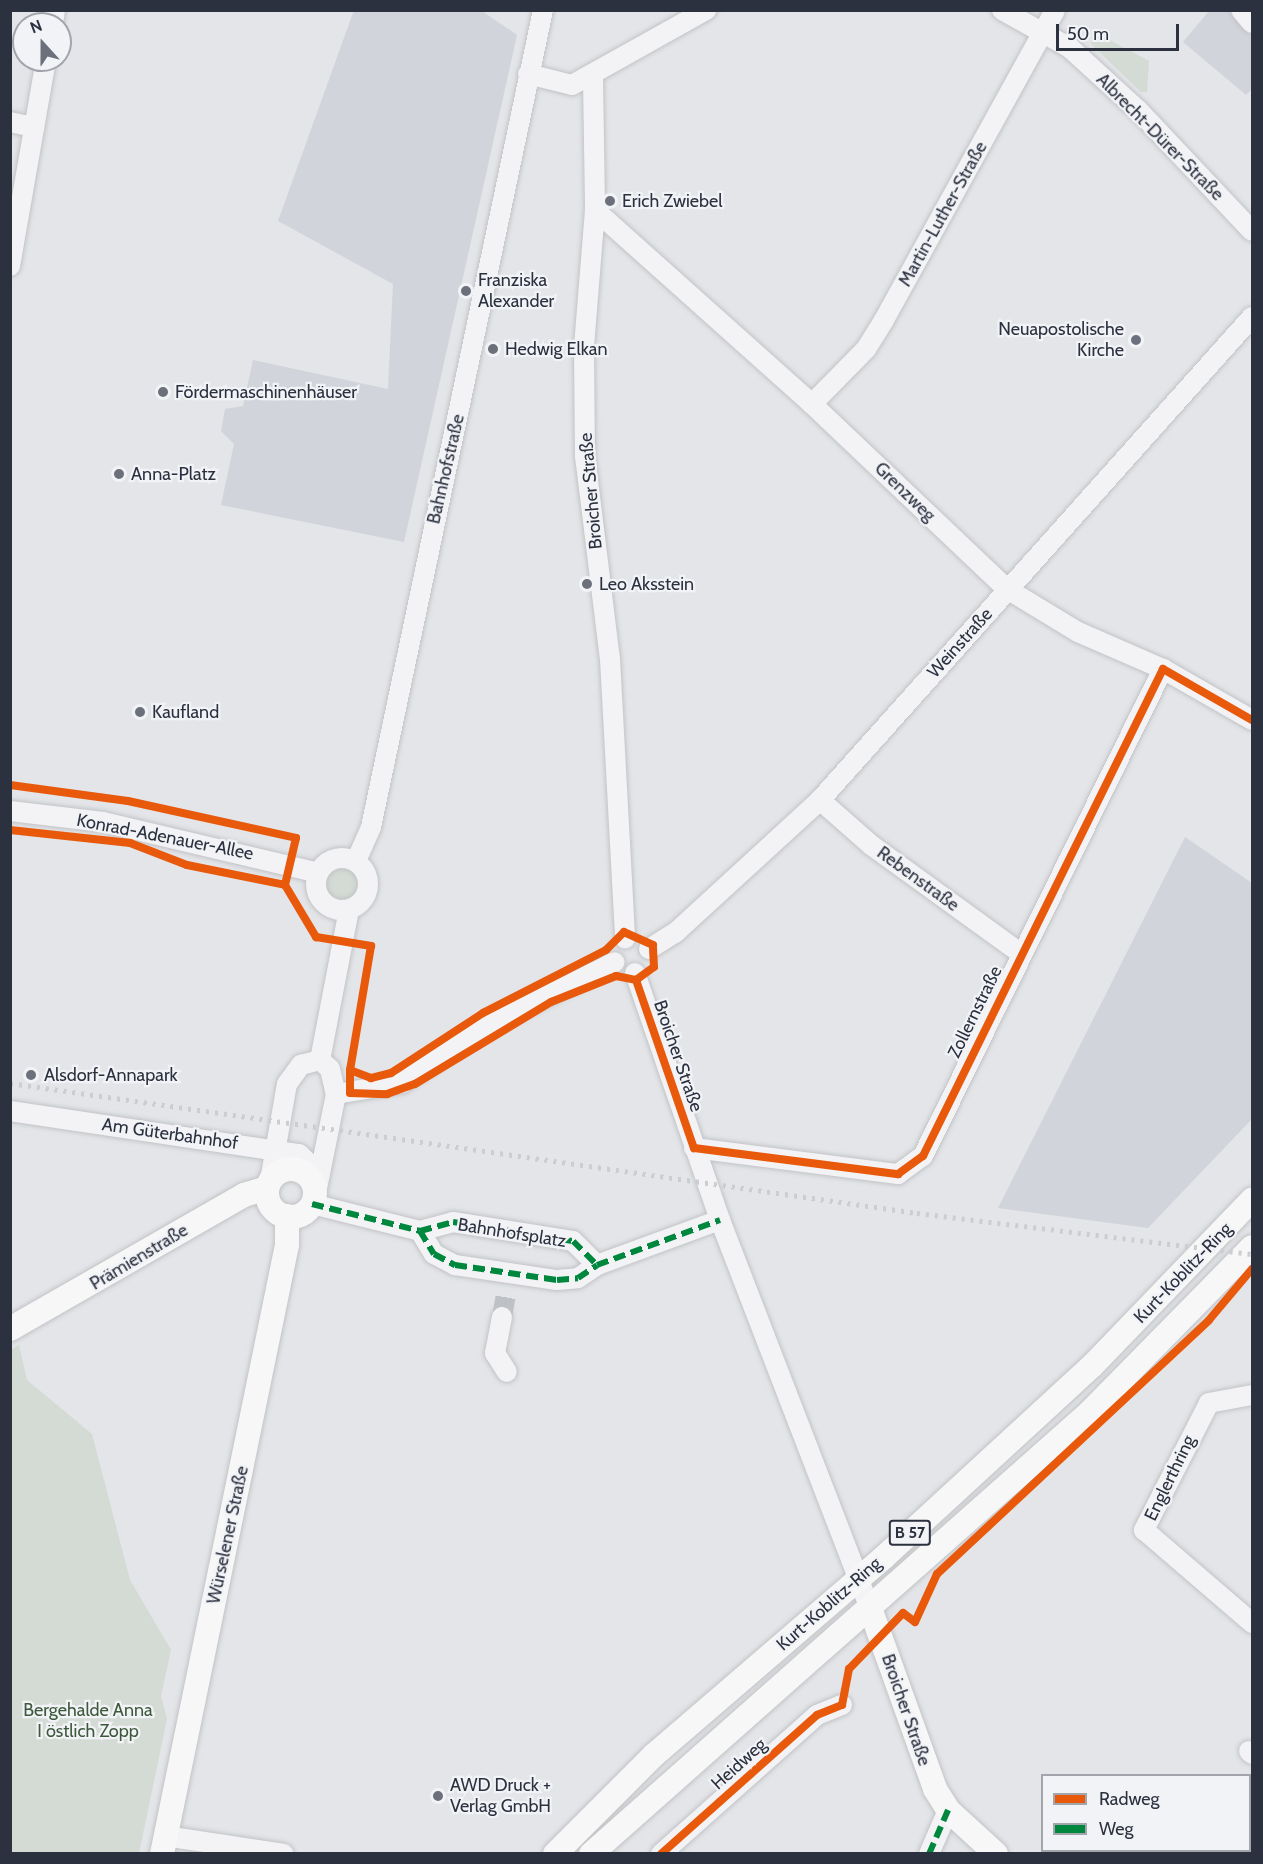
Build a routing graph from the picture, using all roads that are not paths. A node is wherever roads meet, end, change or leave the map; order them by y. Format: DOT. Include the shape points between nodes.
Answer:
graph roads {
  1 [pos="543,10"];
  2 [pos="706,10"];
  3 [pos="1002,10"];
  4 [pos="1055,10"];
  5 [pos="1241,10"];
  6 [pos="1252,23"];
  7 [pos="1043,33"];
  8 [pos="44,72"];
  9 [pos="528,74"];
  10 [pos="593,78"];
  11 [pos="10,122"];
  12 [pos="34,127"];
  13 [pos="595,210"];
  14 [pos="1252,231"];
  15 [pos="10,266"];
  16 [pos="1252,317"];
  17 [pos="812,404"];
  18 [pos="1007,589"];
  19 [pos="1163,669"];
  20 [pos="1252,720"];
  21 [pos="820,800"];
  22 [pos="10,811"];
  23 [pos="356,861"];
  24 [pos="318,873"];
  25 [pos="349,910"];
  26 [pos="625,939"];
  27 [pos="649,949"];
  28 [pos="1020,953"];
  29 [pos="615,962"];
  30 [pos="635,973"];
  31 [pos="320,1060"];
  32 [pos="336,1094"];
  33 [pos="10,1111"];
  34 [pos="694,1148"];
  35 [pos="274,1149"];
  36 [pos="269,1185"];
  37 [pos="316,1190"];
  38 [pos="1252,1200"];
  39 [pos="287,1216"];
  40 [pos="720,1220"];
  41 [pos="420,1232"];
  42 [pos="1252,1247"];
  43 [pos="597,1265"];
  44 [pos="502,1317"];
  45 [pos="10,1329"];
  46 [pos="507,1372"];
  47 [pos="1252,1395"];
  48 [pos="857,1578"];
  49 [pos="870,1608"];
  50 [pos="1252,1623"];
  51 [pos="842,1705"];
  52 [pos="948,1810"];
  53 [pos="163,1845"];
  54 [pos="932,1853"];
  55 [pos="284,1854"];
  56 [pos="555,1854"];
  57 [pos="591,1854"];
  58 [pos="661,1854"];
  59 [pos="996,1854"];
  1 -- 9 [label="street, Bahnhofstraße"];
  2 -- 10 [label="street"];
  3 -- 7 [label="street, Albrecht-Dürer-Straße"];
  4 -- 7 [label="street, Martin-Luther-Straße"];
  5 -- 6 [label="street"];
  7 -- 14 [label="street, Albrecht-Dürer-Straße" via="1070,48 1138,110"];
  7 -- 17 [label="street, Martin-Luther-Straße" via="866,349"];
  8 -- 12 [label="street"];
  9 -- 10 [label="street" via="572,86"];
  9 -- 23 [label="street, Bahnhofstraße" via="371,827"];
  10 -- 13 [label="street, Broicher Straße"];
  11 -- 12 [label="street"];
  12 -- 15 [label="street"];
  13 -- 17 [label="street, Grenzweg"];
  13 -- 26 [label="street, Broicher Straße" via="584,347 585,456 610,659"];
  16 -- 18 [label="street, Weinstraße"];
  17 -- 18 [label="street, Grenzweg"];
  18 -- 19 [label="street, Grenzweg" via="1078,632"];
  18 -- 21 [label="street, Weinstraße"];
  19 -- 20 [label="street, Grenzweg"];
  19 -- 28 [label="street, Zollernstraße"];
  21 -- 27 [label="street, Weinstraße" via="675,933"];
  21 -- 28 [label="street, Rebenstraße" via="871,845"];
  22 -- 24 [label="street, Konrad-Adenauer-Allee" via="103,822"];
  23 -- 24 [label="street" via="330,860"];
  23 -- 25 [label="street" via="366,873 368,888 362,902"];
  24 -- 25 [label="street" via="321,901"];
  25 -- 31 [label="street"];
  26 -- 27 [label="street" via="642,940"];
  26 -- 29 [label="street" via="614,951"];
  27 -- 30 [label="street" via="648,964"];
  28 -- 34 [label="street, Zollernstraße" via="923,1156 898,1174"];
  29 -- 30 [label="street"];
  29 -- 32 [label="street" via="482,1028 402,1083"];
  30 -- 34 [label="street, Broicher Straße"];
  31 -- 32 [label="street" via="330,1069"];
  31 -- 35 [label="street" via="292,1072"];
  32 -- 37 [label="street"];
  33 -- 35 [label="street, Am Güterbahnhof"];
  34 -- 40 [label="street, Broicher Straße"];
  35 -- 36 [label="street"];
  35 -- 37 [label="street, Am Güterbahnhof" via="308,1158"];
  36 -- 37 [label="main road" via="279,1172 303,1171"];
  36 -- 39 [label="main road" via="273,1208"];
  36 -- 45 [label="main road, Prämienstraße" via="244,1195"];
  37 -- 39 [label="main road" via="302,1214"];
  37 -- 41 [label="street" via="358,1215"];
  38 -- 48 [label="main road, Kurt-Koblitz-Ring / B 57" via="1092,1366"];
  39 -- 53 [label="main road, Würselener Straße" via="284,1256"];
  40 -- 43 [label="street, Bahnhofsplatz"];
  40 -- 48 [label="street, Broicher Straße"];
  41 -- 43 [label="street, Bahnhofsplatz" via="453,1222 573,1240"];
  41 -- 43 [label="street, Bahnhofsplatz" via="434,1254 508,1282 578,1278"];
  42 -- 49 [label="main road, Kurt-Koblitz-Ring / B 57" via="1090,1412"];
  44 -- 46 [label="street" via="495,1353"];
  47 -- 50 [label="street, Englerthring" via="1209,1404 1144,1530"];
  48 -- 49 [label="street, Broicher Straße"];
  48 -- 56 [label="main road, Kurt-Koblitz-Ring / B 57" via="654,1755"];
  49 -- 52 [label="main road, Broicher Straße" via="926,1769"];
  49 -- 57 [label="main road, Kurt-Koblitz-Ring / B 57"];
  51 -- 58 [label="street, Heidweg" via="817,1715"];
  52 -- 54 [label="street"];
  52 -- 59 [label="main road, Broicher Straße"];
  53 -- 55 [label="street"];
}
